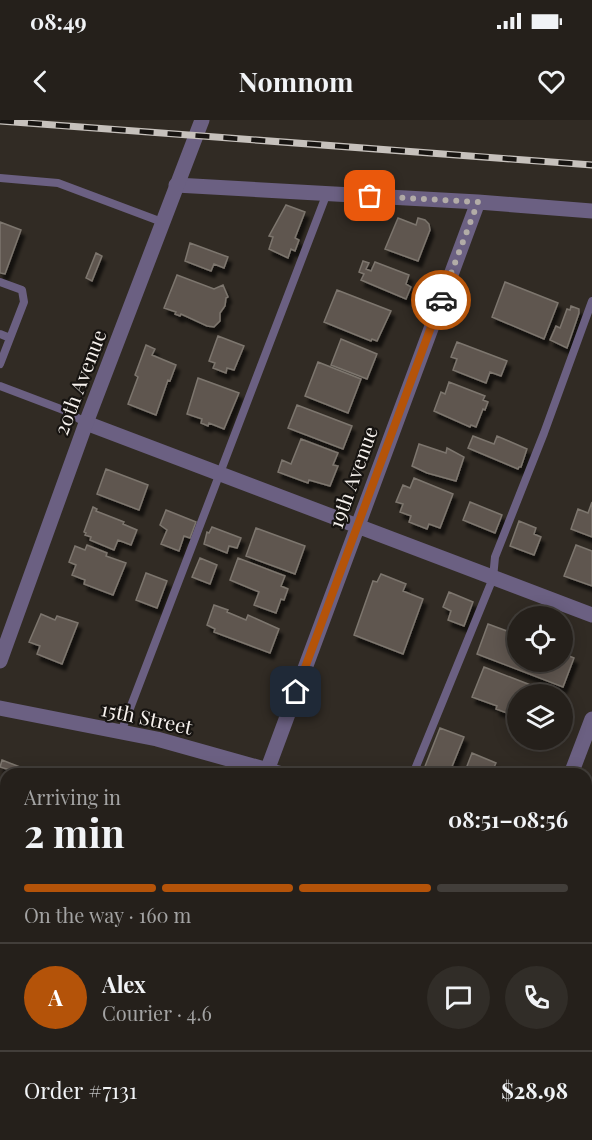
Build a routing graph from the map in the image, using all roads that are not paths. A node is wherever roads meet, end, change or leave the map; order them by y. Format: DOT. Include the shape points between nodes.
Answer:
graph roads {
  1 [pos="202,120"];
  2 [pos="0,178"];
  3 [pos="176,185"];
  4 [pos="327,193"];
  5 [pos="478,202"];
  6 [pos="592,211"];
  7 [pos="162,222"];
  8 [pos="0,282"];
  9 [pos="592,301"];
  10 [pos="0,334"];
  11 [pos="10,338"];
  12 [pos="0,364"];
  13 [pos="0,386"];
  14 [pos="86,423"];
  15 [pos="221,474"];
  16 [pos="356,526"];
  17 [pos="493,578"];
  18 [pos="592,615"];
  19 [pos="0,661"];
  20 [pos="0,708"];
  21 [pos="592,718"];
  22 [pos="121,732"];
  23 [pos="264,768"];
  24 [pos="276,768"];
  25 [pos="415,768"];
  26 [pos="573,768"];
  1 -- 3 [label="street, 20th Avenue"];
  2 -- 7 [label="lane" via="58,183"];
  3 -- 4 [label="street"];
  3 -- 7 [label="street, 20th Avenue"];
  4 -- 5 [label="street"];
  4 -- 15 [label="lane"];
  5 -- 6 [label="street"];
  5 -- 16 [label="street, 19th Avenue"];
  7 -- 14 [label="street, 20th Avenue"];
  8 -- 11 [label="lane" via="22,290 24,302"];
  9 -- 17 [label="lane" via="495,557"];
  10 -- 11 [label="lane"];
  11 -- 12 [label="lane"];
  13 -- 14 [label="lane" via="66,411"];
  14 -- 15 [label="street"];
  14 -- 19 [label="street, 20th Avenue"];
  15 -- 16 [label="street"];
  15 -- 22 [label="lane"];
  16 -- 17 [label="street"];
  16 -- 24 [label="street, 19th Avenue"];
  17 -- 18 [label="street"];
  17 -- 25 [label="lane"];
  20 -- 22 [label="street, 15th Street"];
  21 -- 26 [label="street"];
  22 -- 23 [label="street, 15th Street"];
}
